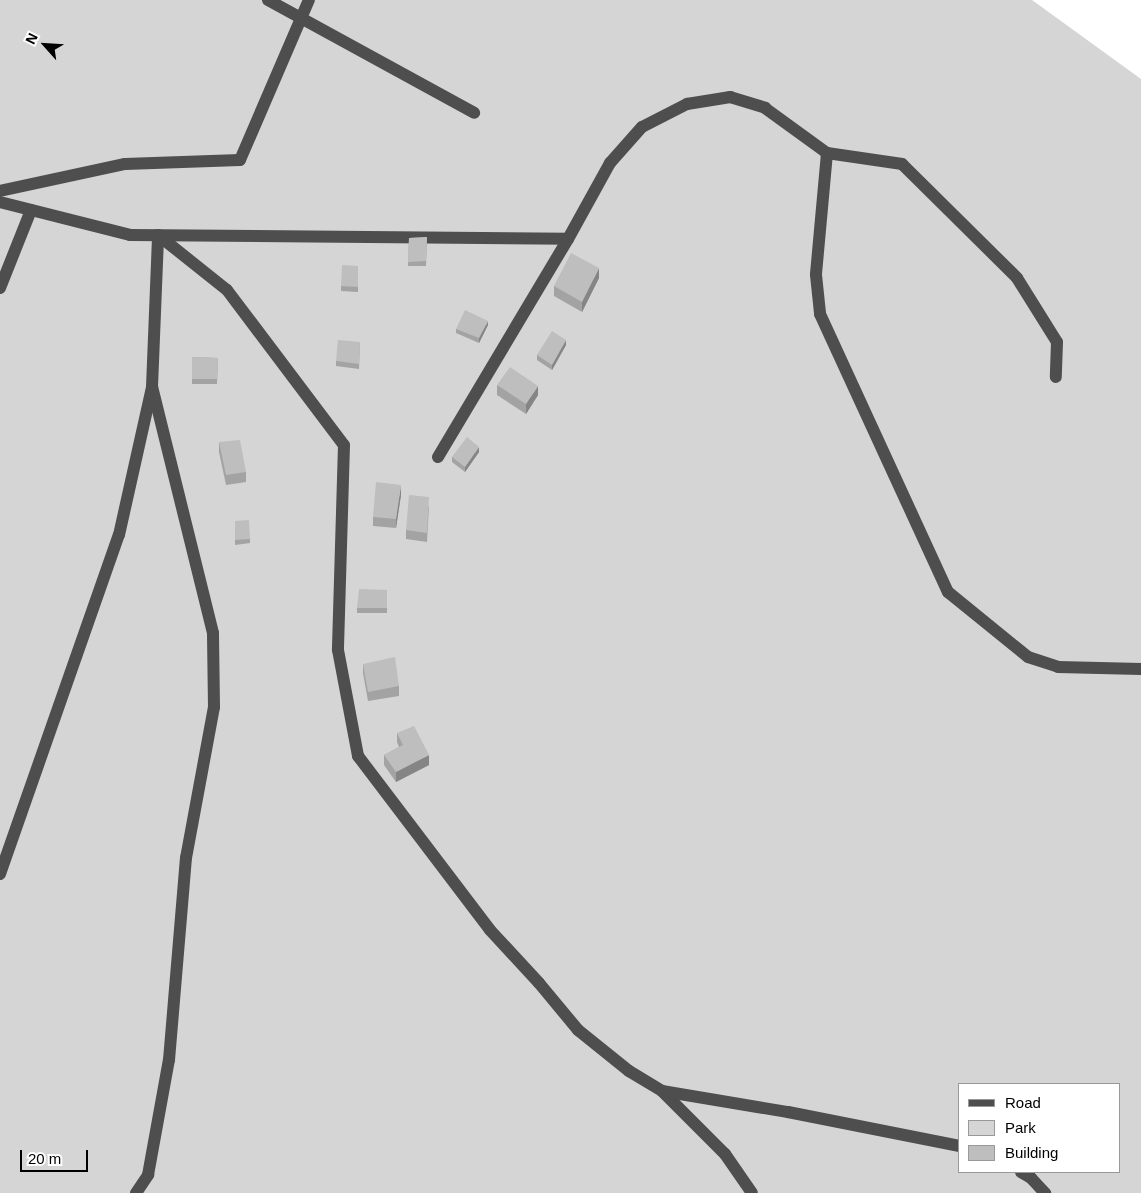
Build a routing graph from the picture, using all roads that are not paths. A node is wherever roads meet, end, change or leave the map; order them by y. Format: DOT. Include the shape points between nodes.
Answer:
graph roads {
  1 [pos="268,0"];
  2 [pos="309,0"];
  3 [pos="302,19"];
  4 [pos="474,113"];
  5 [pos="827,153"];
  6 [pos="0,191"];
  7 [pos="0,202"];
  8 [pos="31,210"];
  9 [pos="158,235"];
  10 [pos="568,238"];
  11 [pos="0,288"];
  12 [pos="1056,377"];
  13 [pos="152,388"];
  14 [pos="438,458"];
  15 [pos="1141,669"];
  16 [pos="0,874"];
  17 [pos="662,1091"];
  18 [pos="958,1146"];
  19 [pos="1023,1173"];
  20 [pos="136,1193"];
  21 [pos="752,1193"];
  22 [pos="1045,1193"];
  1 -- 3 [label="street"];
  2 -- 3 [label="street"];
  3 -- 4 [label="street"];
  3 -- 6 [label="street" via="240,160 125,164"];
  5 -- 10 [label="street" via="765,108 730,97 687,104 642,127 610,163"];
  5 -- 12 [label="street" via="902,164 1017,278 1057,342"];
  5 -- 15 [label="street" via="816,275 820,314 948,592 1028,657 1058,667"];
  7 -- 8 [label="street"];
  8 -- 9 [label="street" via="130,234"];
  8 -- 11 [label="street"];
  9 -- 10 [label="street"];
  9 -- 13 [label="street"];
  9 -- 17 [label="street" via="227,290 344,445 338,650 358,756 490,930 578,1030 629,1071"];
  10 -- 14 [label="street"];
  13 -- 16 [label="street" via="119,535"];
  13 -- 20 [label="street" via="213,633 214,707 186,858 170,1060 148,1175"];
  17 -- 18 [label="street"];
  17 -- 21 [label="street" via="725,1154"];
  19 -- 22 [label="street"];
}
